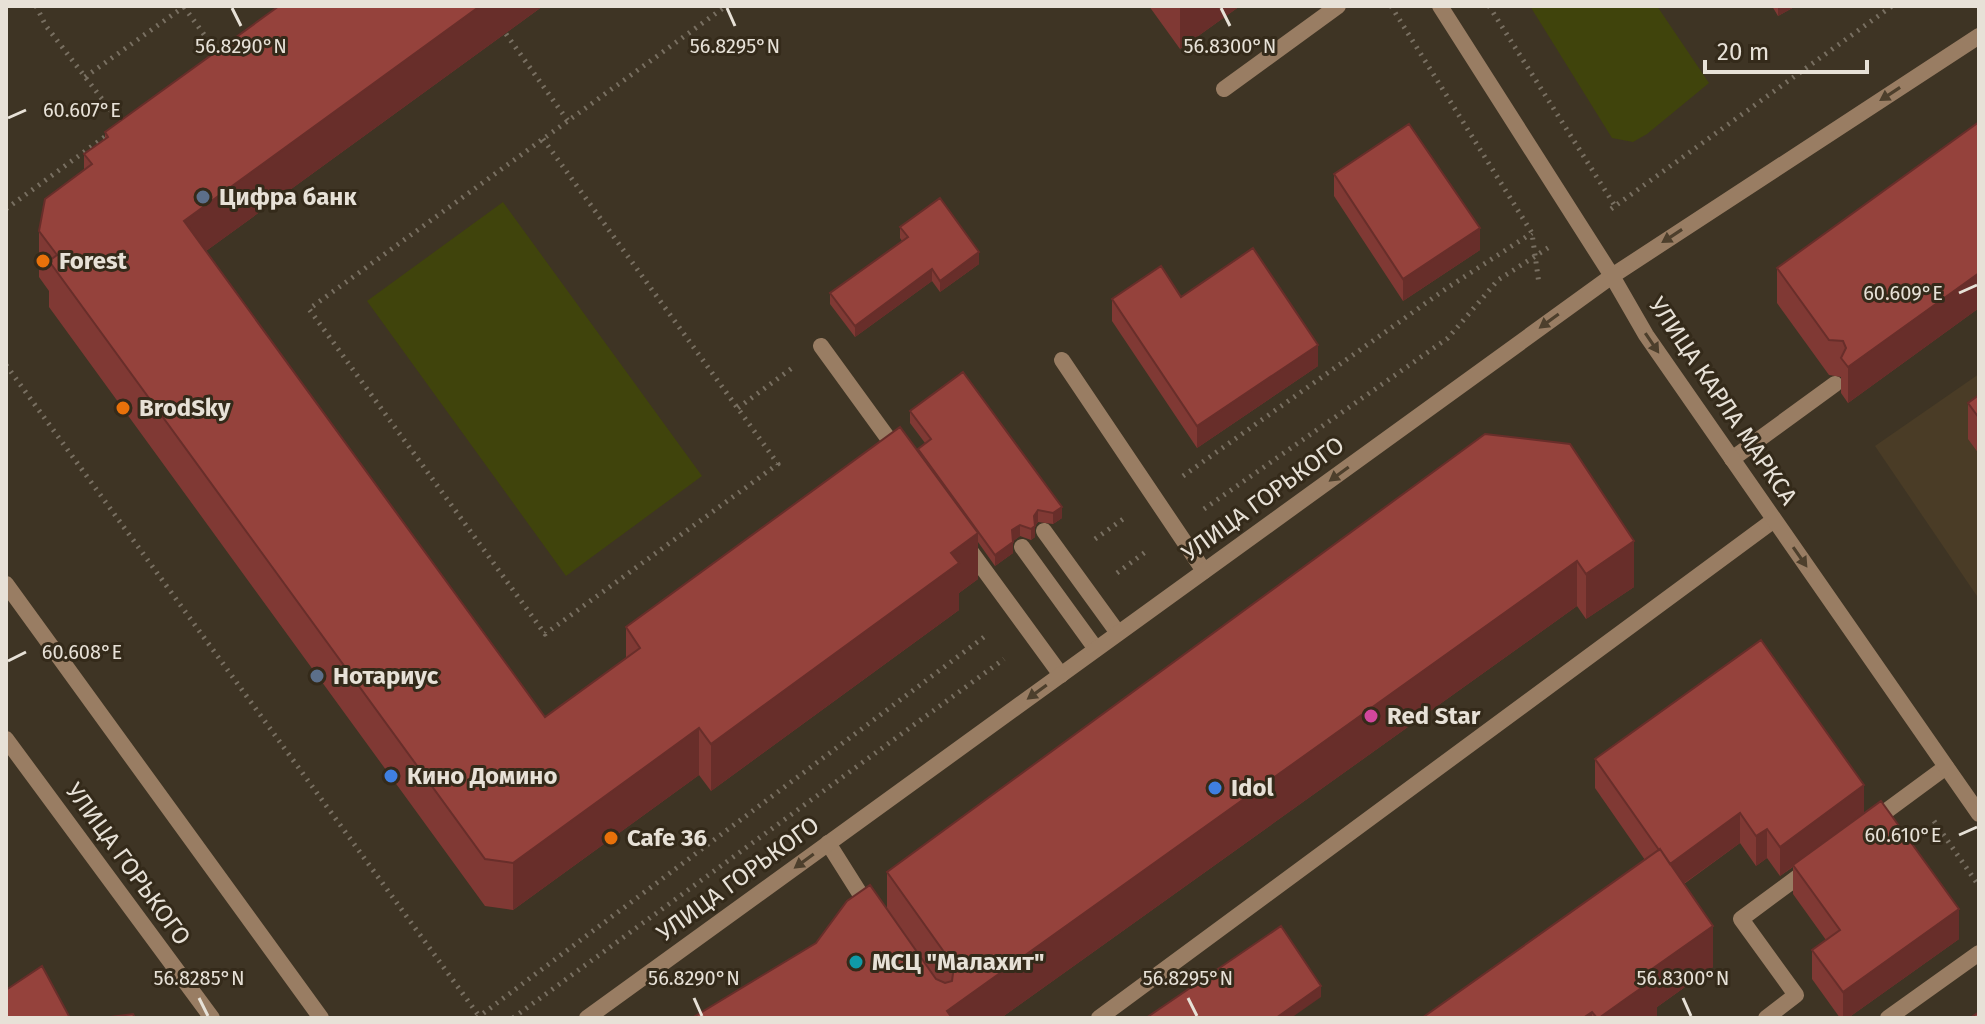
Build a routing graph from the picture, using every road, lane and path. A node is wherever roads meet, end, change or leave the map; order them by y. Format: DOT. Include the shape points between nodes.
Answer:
graph roads {
  1 [pos="36,6"];
  2 [pos="184,6"];
  3 [pos="726,6"];
  4 [pos="1338,6"];
  5 [pos="1391,6"];
  6 [pos="1440,6"];
  7 [pos="1489,6"];
  8 [pos="1892,6"];
  9 [pos="506,34"];
  10 [pos="1979,36"];
  11 [pos="230,47"];
  12 [pos="219,55"];
  13 [pos="206,64"];
  14 [pos="85,77"];
  15 [pos="1224,89"];
  16 [pos="134,116"];
  17 [pos="568,121"];
  18 [pos="122,125"];
  19 [pos="543,139"];
  20 [pos="6,209"];
  21 [pos="1532,233"];
  22 [pos="1612,276"];
  23 [pos="1539,284"];
  24 [pos="821,346"];
  25 [pos="1062,360"];
  26 [pos="6,365"];
  27 [pos="1835,384"];
  28 [pos="738,408"];
  29 [pos="1732,459"];
  30 [pos="913,472"];
  31 [pos="1154,497"];
  32 [pos="1774,520"];
  33 [pos="1044,531"];
  34 [pos="959,535"];
  35 [pos="1022,547"];
  36 [pos="1068,563"];
  37 [pos="1204,571"];
  38 [pos="6,584"];
  39 [pos="1016,613"];
  40 [pos="1118,633"];
  41 [pos="1096,649"];
  42 [pos="1061,675"];
  43 [pos="6,739"];
  44 [pos="1946,767"];
  45 [pos="1979,814"];
  46 [pos="1851,837"];
  47 [pos="828,843"];
  48 [pos="1827,855"];
  49 [pos="881,928"];
  50 [pos="1979,953"];
  51 [pos="478,1017"];
  52 [pos="212,1018"];
  53 [pos="321,1018"];
  54 [pos="587,1018"];
  55 [pos="1099,1018"];
  56 [pos="1766,1018"];
  57 [pos="1888,1018"];
  1 -- 14 [label="path"];
  2 -- 12 [label="path"];
  2 -- 14 [label="path"];
  3 -- 17 [label="path"];
  4 -- 15 [label="street"];
  5 -- 21 [label="path"];
  6 -- 22 [label="street, УЛИЦА КАРЛА МАРКСА"];
  7 -- 8 [label="path" via="1615,206"];
  9 -- 17 [label="path"];
  10 -- 22 [label="street, УЛИЦА ГОРЬКОГО, one-way"];
  11 -- 12 [label="path"];
  12 -- 13 [label="path"];
  14 -- 18 [label="path"];
  16 -- 18 [label="path"];
  17 -- 19 [label="path"];
  18 -- 20 [label="path"];
  19 -- 28 [label="path"];
  19 -- 28 [label="path" via="309,309 545,634 778,464"];
  21 -- 23 [label="path"];
  21 -- 31 [label="path"];
  22 -- 29 [label="street, УЛИЦА КАРЛА МАРКСА, one-way"];
  22 -- 37 [label="street, УЛИЦА ГОРЬКОГО, one-way"];
  24 -- 28 [label="path"];
  24 -- 30 [label="street"];
  25 -- 31 [label="street"];
  26 -- 51 [label="path"];
  27 -- 29 [label="street"];
  29 -- 32 [label="street, УЛИЦА КАРЛА МАРКСА"];
  31 -- 36 [label="path"];
  31 -- 37 [label="street"];
  32 -- 44 [label="street, УЛИЦА КАРЛА МАРКСА, one-way"];
  32 -- 55 [label="street"];
  33 -- 36 [label="street"];
  34 -- 39 [label="street"];
  35 -- 41 [label="street"];
  36 -- 40 [label="street"];
  37 -- 40 [label="street, УЛИЦА ГОРЬКОГО"];
  38 -- 53 [label="street"];
  39 -- 42 [label="street"];
  39 -- 51 [label="path"];
  40 -- 41 [label="street, УЛИЦА ГОРЬКОГО"];
  41 -- 42 [label="street, УЛИЦА ГОРЬКОГО"];
  42 -- 47 [label="street, УЛИЦА ГОРЬКОГО, one-way"];
  43 -- 52 [label="street, УЛИЦА ГОРЬКОГО"];
  44 -- 45 [label="street, УЛИЦА КАРЛА МАРКСА"];
  44 -- 46 [label="street"];
  47 -- 49 [label="street"];
  47 -- 54 [label="street, УЛИЦА ГОРЬКОГО, one-way"];
  48 -- 56 [label="street" via="1741,919 1796,995"];
  50 -- 57 [label="street"];
}
